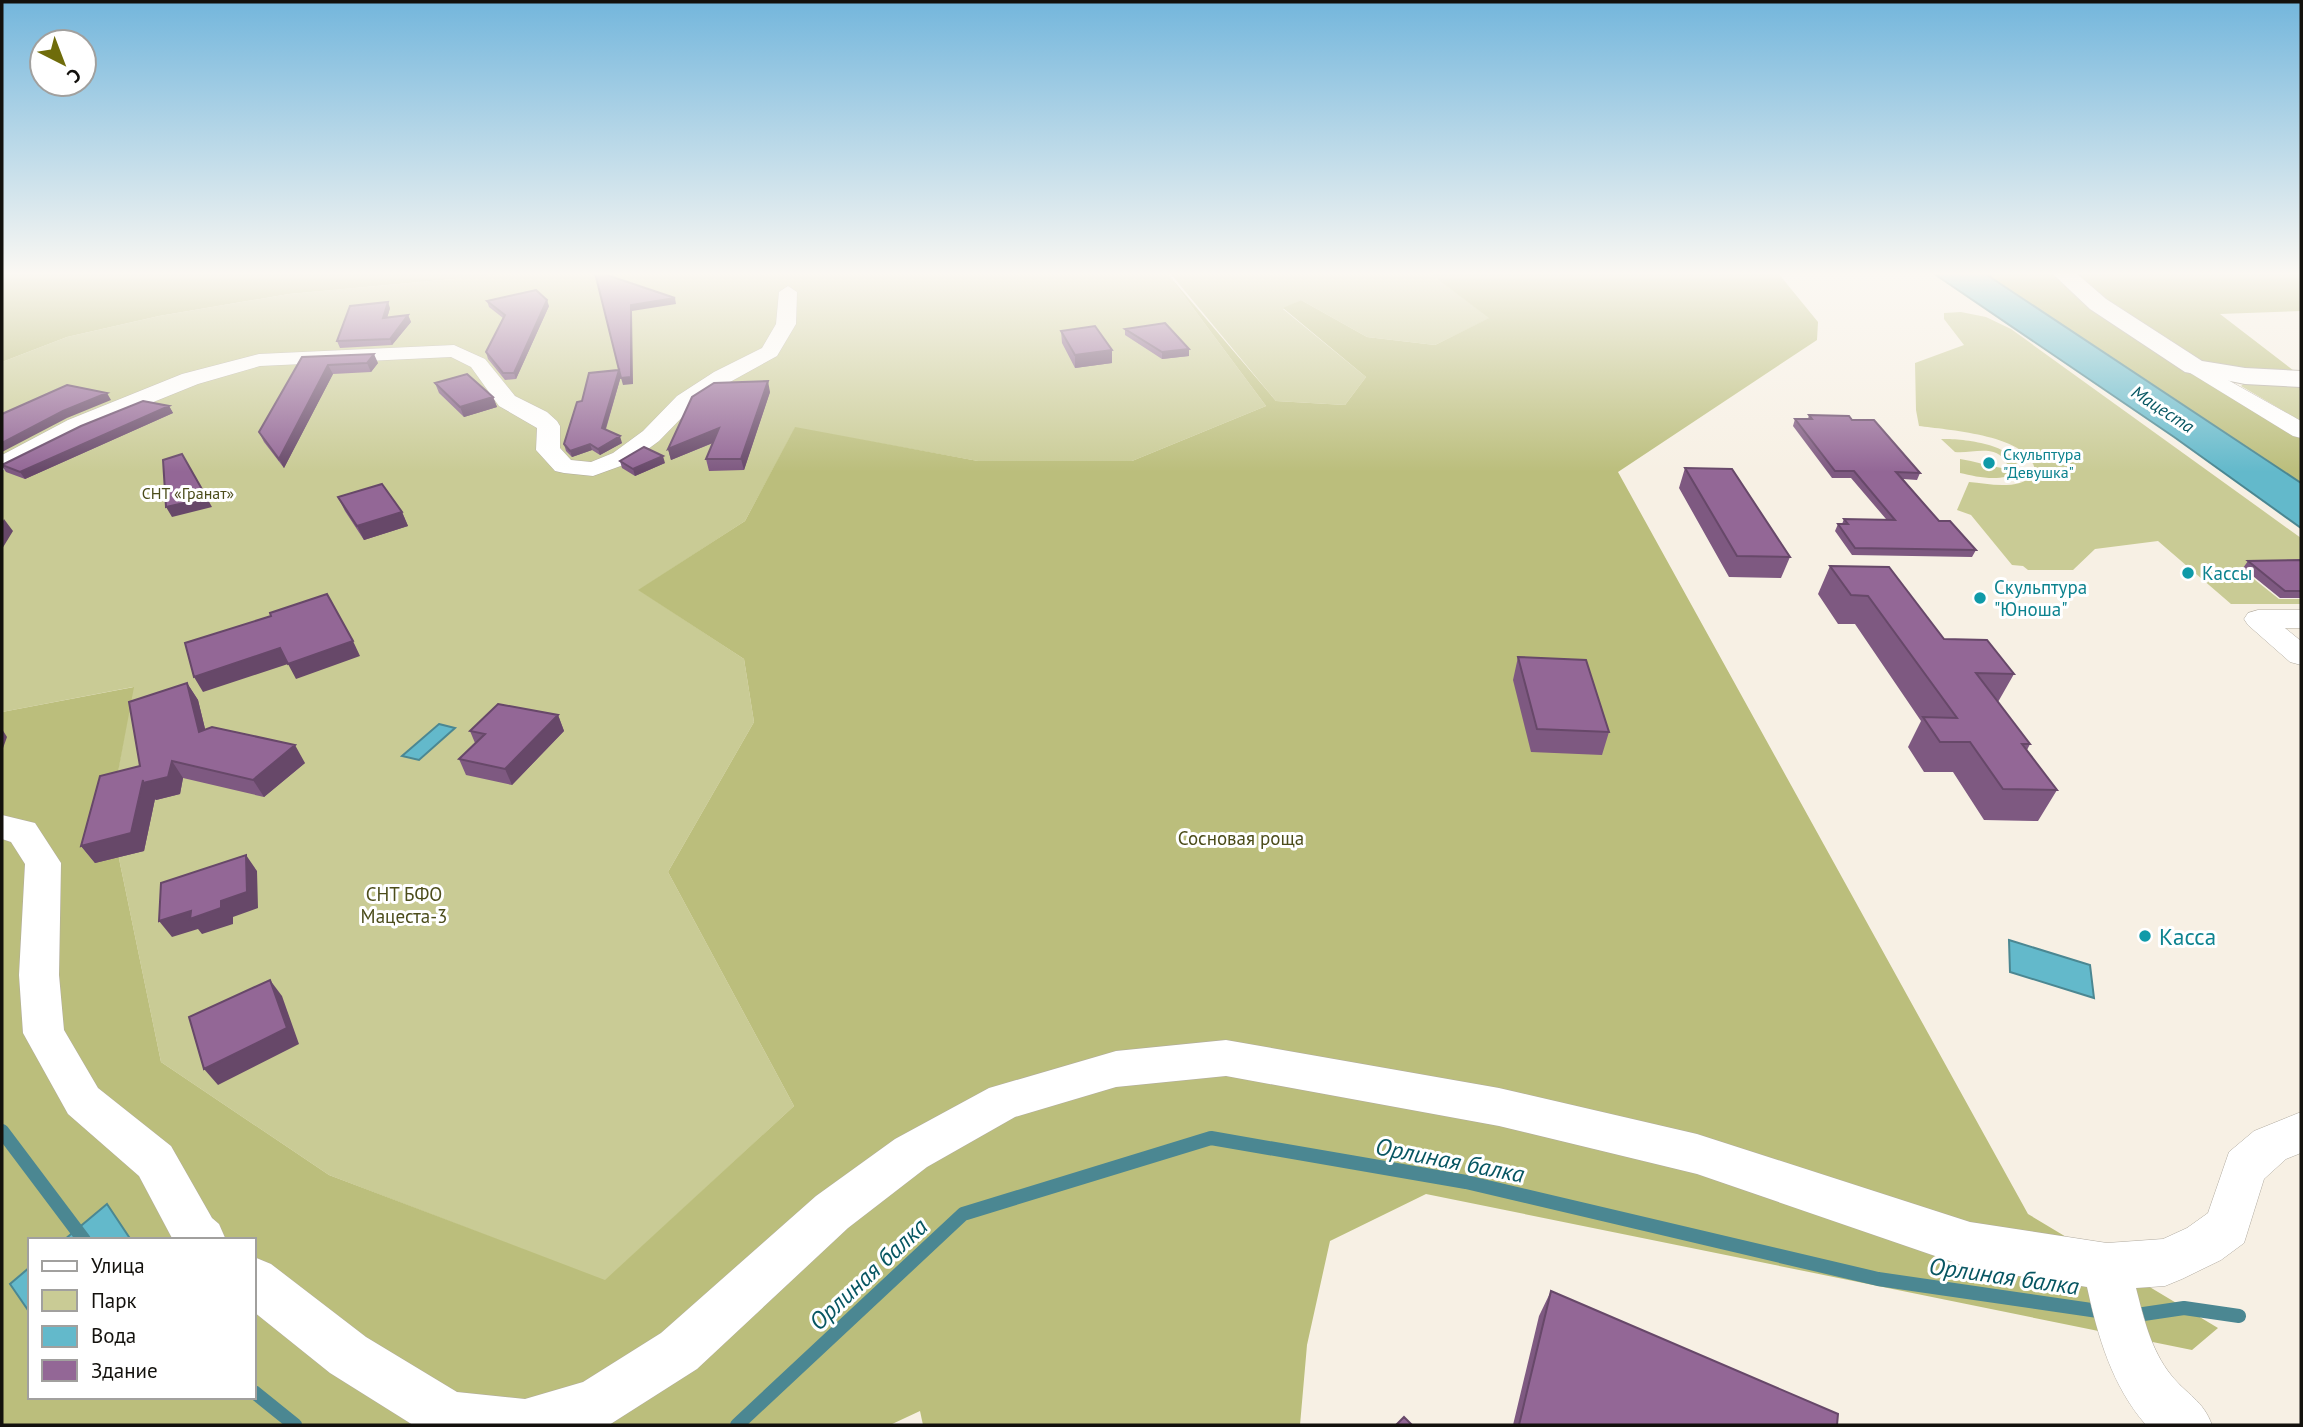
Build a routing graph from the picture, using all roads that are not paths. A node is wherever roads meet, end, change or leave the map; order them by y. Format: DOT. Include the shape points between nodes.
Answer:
graph roads {
  1 [pos="777,340"];
  2 [pos="2152,340"];
  3 [pos="2194,367"];
  4 [pos="2301,379"];
  5 [pos="2301,431"];
  6 [pos="2,464"];
  7 [pos="2301,619"];
  8 [pos="2301,656"];
  9 [pos="2,827"];
  10 [pos="2301,1132"];
  11 [pos="200,1238"];
  12 [pos="2107,1267"];
  13 [pos="256,1283"];
  14 [pos="525,1425"];
  15 [pos="2186,1425"];
  1 -- 6 [label="street" via="770,352 685,401 651,436 621,458 593,469 564,466 548,450 549,426 507,401 478,363 454,351 259,360 190,379 76,425"];
  2 -- 3 [label="main road"];
  3 -- 4 [label="main road"];
  3 -- 5 [label="street"];
  7 -- 8 [label="street" via="2258,619"];
  9 -- 11 [label="street" via="23,832 43,863 39,975 44,1033 83,1101 155,1161"];
  10 -- 12 [label="street" via="2270,1145 2245,1167 2227,1227 2204,1244 2165,1262"];
  12 -- 14 [label="street" via="1970,1245 1697,1154 1499,1107 1226,1058 1116,1069 1004,1101 911,1153 832,1212 679,1351 595,1405"];
  12 -- 15 [label="street" via="2122,1331 2140,1379"];
  13 -- 14 [label="street" via="348,1355 450,1418"];
}
